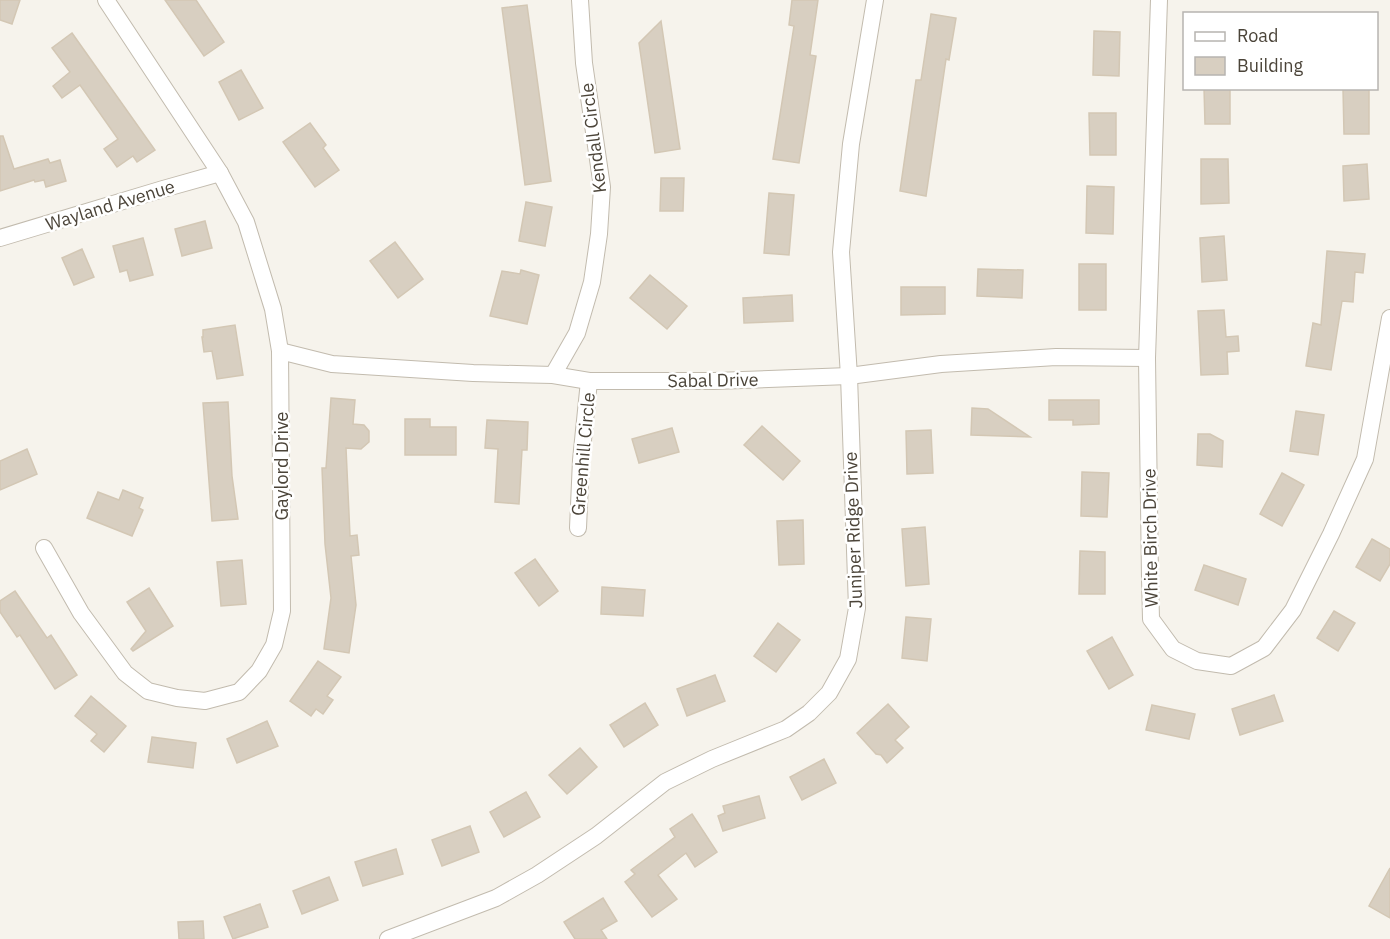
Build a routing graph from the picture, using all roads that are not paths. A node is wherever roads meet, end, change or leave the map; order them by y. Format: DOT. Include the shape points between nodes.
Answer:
graph roads {
  1 [pos="106,0"];
  2 [pos="579,0"];
  3 [pos="874,0"];
  4 [pos="1159,0"];
  5 [pos="220,173"];
  6 [pos="0,238"];
  7 [pos="1390,318"];
  8 [pos="280,351"];
  9 [pos="1147,358"];
  10 [pos="553,375"];
  11 [pos="849,376"];
  12 [pos="589,381"];
  13 [pos="578,528"];
  14 [pos="44,548"];
  15 [pos="388,939"];
  1 -- 5 [label="street, Gaylord Drive"];
  2 -- 10 [label="street, Kendall Circle" via="602,188 599,234 592,282 577,333"];
  3 -- 11 [label="street, Juniper Ridge Drive" via="851,144 841,252"];
  4 -- 9 [label="street, White Birch Drive"];
  5 -- 6 [label="street, Wayland Avenue"];
  5 -- 8 [label="street, Gaylord Drive" via="246,222 273,309"];
  7 -- 9 [label="street, White Birch Drive" via="1365,459 1293,610 1264,648 1231,666 1197,661 1173,649 1151,619"];
  8 -- 10 [label="street, Sabal Drive" via="333,364"];
  8 -- 14 [label="street, Gaylord Drive" via="282,610 274,645 259,671 239,692 205,701 148,691 125,674 81,614"];
  9 -- 11 [label="street, Sabal Drive" via="1056,357 941,364"];
  10 -- 12 [label="street, Sabal Drive"];
  11 -- 12 [label="street, Sabal Drive"];
  11 -- 15 [label="street, Juniper Ridge Drive" via="857,608 848,659 829,693 786,729 665,782 596,836 496,898"];
  12 -- 13 [label="street, Greenhill Circle" via="580,460"];
}
